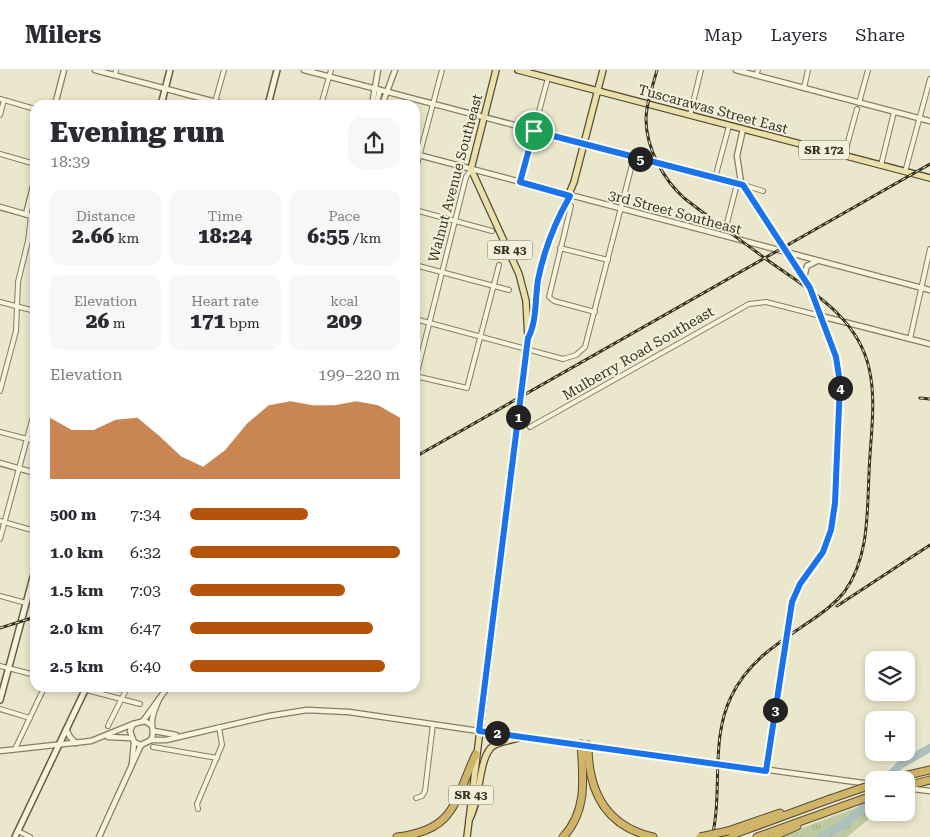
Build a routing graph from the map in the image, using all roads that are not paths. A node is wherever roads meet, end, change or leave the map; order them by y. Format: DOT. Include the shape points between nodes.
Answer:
graph roads {
  1 [pos="64,70"];
  2 [pos="95,70"];
  3 [pos="170,70"];
  4 [pos="224,70"];
  5 [pos="277,70"];
  6 [pos="304,70"];
  7 [pos="331,70"];
  8 [pos="378,70"];
  9 [pos="395,70"];
  10 [pos="442,70"];
  11 [pos="496,70"];
  12 [pos="518,70"];
  13 [pos="604,70"];
  14 [pos="701,70"];
  15 [pos="736,70"];
  16 [pos="808,70"];
  17 [pos="868,70"];
  18 [pos="116,73"];
  19 [pos="757,73"];
  20 [pos="329,77"];
  21 [pos="548,78"];
  22 [pos="930,79"];
  23 [pos="804,88"];
  24 [pos="165,89"];
  25 [pos="375,89"];
  26 [pos="380,90"];
  27 [pos="598,91"];
  28 [pos="387,92"];
  29 [pos="2,100"];
  30 [pos="56,100"];
  31 [pos="162,100"];
  32 [pos="207,100"];
  33 [pos="216,100"];
  34 [pos="269,100"];
  35 [pos="322,100"];
  36 [pos="373,100"];
  37 [pos="377,100"];
  38 [pos="384,100"];
  39 [pos="418,100"];
  40 [pos="420,101"];
  41 [pos="859,103"];
  42 [pos="433,104"];
  43 [pos="30,108"];
  44 [pos="857,109"];
  45 [pos="894,112"];
  46 [pos="0,115"];
  47 [pos="690,115"];
  48 [pos="484,118"];
  49 [pos="920,119"];
  50 [pos="930,122"];
  51 [pos="729,126"];
  52 [pos="743,129"];
  53 [pos="534,131"];
  54 [pos="584,144"];
  55 [pos="420,145"];
  56 [pos="0,154"];
  57 [pos="420,156"];
  58 [pos="844,156"];
  59 [pos="634,158"];
  60 [pos="30,163"];
  61 [pos="881,165"];
  62 [pos="471,169"];
  63 [pos="905,172"];
  64 [pos="715,178"];
  65 [pos="930,178"];
  66 [pos="520,182"];
  67 [pos="737,184"];
  68 [pos="743,185"];
  69 [pos="763,191"];
  70 [pos="570,196"];
  71 [pos="571,206"];
  72 [pos="0,207"];
  73 [pos="621,209"];
  74 [pos="420,211"];
  75 [pos="30,216"];
  76 [pos="456,222"];
  77 [pos="727,223"];
  78 [pos="492,231"];
  79 [pos="560,248"];
  80 [pos="930,249"];
  81 [pos="788,253"];
  82 [pos="608,260"];
  83 [pos="818,261"];
  84 [pos="420,265"];
  85 [pos="499,265"];
  86 [pos="443,272"];
  87 [pos="804,277"];
  88 [pos="494,286"];
  89 [pos="922,288"];
  90 [pos="509,290"];
  91 [pos="930,290"];
  92 [pos="0,302"];
  93 [pos="17,306"];
  94 [pos="30,310"];
  95 [pos="595,312"];
  96 [pos="821,316"];
  97 [pos="420,320"];
  98 [pos="429,323"];
  99 [pos="481,337"];
  100 [pos="528,338"];
  101 [pos="910,339"];
  102 [pos="930,344"];
  103 [pos="420,358"];
  104 [pos="420,378"];
  105 [pos="0,391"];
  106 [pos="530,427"];
  107 [pos="30,428"];
  108 [pos="0,432"];
  109 [pos="27,439"];
  110 [pos="30,440"];
  111 [pos="0,463"];
  112 [pos="19,469"];
  113 [pos="30,472"];
  114 [pos="2,522"];
  115 [pos="30,530"];
  116 [pos="0,539"];
  117 [pos="30,588"];
  118 [pos="0,596"];
  119 [pos="26,603"];
  120 [pos="0,666"];
  121 [pos="9,668"];
  122 [pos="30,674"];
  123 [pos="42,692"];
  124 [pos="81,692"];
  125 [pos="97,692"];
  126 [pos="125,692"];
  127 [pos="164,692"];
  128 [pos="121,699"];
  129 [pos="0,700"];
  130 [pos="159,700"];
  131 [pos="140,704"];
  132 [pos="0,710"];
  133 [pos="30,718"];
  134 [pos="143,721"];
  135 [pos="134,724"];
  136 [pos="433,724"];
  137 [pos="108,726"];
  138 [pos="219,727"];
  139 [pos="153,728"];
  140 [pos="66,729"];
  141 [pos="479,731"];
  142 [pos="182,736"];
  143 [pos="106,737"];
  144 [pos="523,737"];
  145 [pos="132,740"];
  146 [pos="152,740"];
  147 [pos="78,744"];
  148 [pos="141,745"];
  149 [pos="585,745"];
  150 [pos="58,746"];
  151 [pos="153,747"];
  152 [pos="15,749"];
  153 [pos="0,751"];
  154 [pos="476,754"];
  155 [pos="217,758"];
  156 [pos="132,766"];
  157 [pos="930,770"];
  158 [pos="766,771"];
  159 [pos="915,773"];
  160 [pos="930,780"];
  161 [pos="865,783"];
  162 [pos="915,784"];
  163 [pos="865,787"];
  164 [pos="915,788"];
  165 [pos="930,791"];
  166 [pos="416,798"];
  167 [pos="865,798"];
  168 [pos="198,809"];
  169 [pos="813,816"];
  170 [pos="468,822"];
  171 [pos="18,831"];
  172 [pos="727,835"];
  173 [pos="15,837"];
  174 [pos="30,837"];
  175 [pos="99,837"];
  176 [pos="397,837"];
  177 [pos="467,837"];
  178 [pos="563,837"];
  179 [pos="652,837"];
  180 [pos="700,837"];
  181 [pos="757,837"];
  182 [pos="772,837"];
  1 -- 30 [label="street"];
  2 -- 18 [label="street"];
  3 -- 24 [label="main road"];
  4 -- 33 [label="street"];
  5 -- 34 [label="main road"];
  6 -- 20 [label="street"];
  7 -- 20 [label="street"];
  8 -- 25 [label="street"];
  9 -- 28 [label="street"];
  10 -- 42 [label="street"];
  11 -- 48 [label="main road, Walnut Avenue Southeast"];
  12 -- 21 [label="main road, Tuscarawas Street East / SR 172"];
  13 -- 27 [label="main road, SR 43"];
  14 -- 47 [label="street"];
  15 -- 19 [label="street"];
  16 -- 23 [label="street"];
  17 -- 41 [label="street"];
  18 -- 24 [label="street"];
  19 -- 23 [label="street"];
  20 -- 25 [label="street"];
  20 -- 35 [label="street"];
  21 -- 27 [label="main road, Tuscarawas Street East / SR 172"];
  21 -- 53 [label="street"];
  22 -- 49 [label="street"];
  23 -- 41 [label="street"];
  24 -- 31 [label="main road"];
  24 -- 32 [label="street"];
  25 -- 26 [label="street"];
  25 -- 36 [label="street"];
  26 -- 28 [label="street"];
  26 -- 37 [label="street"];
  27 -- 47 [label="main road, Tuscarawas Street East / SR 172"];
  27 -- 54 [label="main road, SR 43"];
  28 -- 38 [label="street"];
  28 -- 39 [label="street"];
  29 -- 43 [label="street"];
  29 -- 46 [label="street"];
  40 -- 42 [label="street"];
  41 -- 45 [label="street"];
  42 -- 48 [label="street"];
  42 -- 55 [label="street"];
  44 -- 58 [label="street"];
  45 -- 49 [label="street"];
  45 -- 61 [label="street"];
  47 -- 51 [label="main road, Tuscarawas Street East / SR 172"];
  48 -- 53 [label="street"];
  48 -- 62 [label="main road, Walnut Avenue Southeast"];
  49 -- 50 [label="street"];
  49 -- 63 [label="street"];
  51 -- 52 [label="main road, Tuscarawas Street East / SR 172"];
  51 -- 64 [label="street"];
  52 -- 58 [label="main road, Tuscarawas Street East / SR 172"];
  52 -- 68 [label="street" via="737,163"];
  53 -- 54 [label="street"];
  53 -- 66 [label="street"];
  54 -- 59 [label="street"];
  54 -- 70 [label="main road, SR 43"];
  56 -- 60 [label="street"];
  57 -- 62 [label="street, 3rd Street Southeast"];
  58 -- 61 [label="main road, Tuscarawas Street East / SR 172"];
  59 -- 64 [label="street"];
  59 -- 73 [label="street"];
  61 -- 63 [label="main road, Tuscarawas Street East / SR 172"];
  62 -- 66 [label="street, 3rd Street Southeast"];
  62 -- 76 [label="street, Walnut Avenue Southeast" via="466,177"];
  62 -- 100 [label="main road, SR 43" via="519,274 526,301"];
  63 -- 65 [label="main road, Tuscarawas Street East / SR 172"];
  64 -- 67 [label="street"];
  66 -- 70 [label="street, 3rd Street Southeast"];
  67 -- 68 [label="street"];
  67 -- 77 [label="street"];
  68 -- 69 [label="street"];
  68 -- 81 [label="street"];
  70 -- 73 [label="street, 3rd Street Southeast"];
  70 -- 100 [label="main road, SR 43" via="546,251"];
  71 -- 79 [label="street"];
  72 -- 75 [label="street"];
  73 -- 81 [label="street, 3rd Street Southeast"];
  73 -- 82 [label="street"];
  74 -- 76 [label="street"];
  75 -- 93 [label="street"];
  76 -- 78 [label="street"];
  76 -- 86 [label="street, Walnut Avenue Southeast"];
  79 -- 82 [label="street"];
  79 -- 95 [label="street" via="549,298"];
  80 -- 89 [label="street"];
  81 -- 83 [label="street, 3rd Street Southeast"];
  81 -- 87 [label="street"];
  82 -- 95 [label="street"];
  83 -- 87 [label="street" via="807,266"];
  83 -- 89 [label="street, 3rd Street Southeast"];
  84 -- 86 [label="street"];
  85 -- 88 [label="street"];
  86 -- 88 [label="street"];
  86 -- 98 [label="street, Walnut Avenue Southeast"];
  87 -- 96 [label="street"];
  88 -- 90 [label="street"];
  88 -- 99 [label="street"];
  89 -- 91 [label="street, 3rd Street Southeast"];
  89 -- 101 [label="street"];
  92 -- 93 [label="street"];
  93 -- 94 [label="street"];
  93 -- 105 [label="street" via="15,334"];
  95 -- 99 [label="street" via="585,347 576,355 563,359"];
  96 -- 101 [label="street"];
  96 -- 106 [label="street, Mulberry Road Southeast" via="766,302 742,307"];
  96 -- 158 [label="street" via="840,373 834,513 827,543 792,602"];
  97 -- 98 [label="street"];
  98 -- 99 [label="street"];
  98 -- 103 [label="street, Walnut Avenue Southeast"];
  99 -- 104 [label="street" via="467,388"];
  100 -- 141 [label="main road, SR 43, bridge"];
  101 -- 102 [label="street"];
  107 -- 109 [label="street"];
  108 -- 109 [label="street"];
  109 -- 110 [label="street"];
  109 -- 112 [label="street"];
  111 -- 112 [label="street"];
  112 -- 113 [label="street"];
  112 -- 114 [label="street"];
  114 -- 115 [label="street"];
  114 -- 116 [label="street"];
  117 -- 119 [label="main road"];
  118 -- 119 [label="street"];
  119 -- 121 [label="main road"];
  120 -- 121 [label="street"];
  121 -- 122 [label="street"];
  121 -- 129 [label="main road"];
  123 -- 133 [label="street"];
  124 -- 140 [label="main road"];
  125 -- 128 [label="street"];
  126 -- 128 [label="street"];
  127 -- 130 [label="street"];
  128 -- 131 [label="street"];
  128 -- 137 [label="street"];
  130 -- 134 [label="street"];
  130 -- 139 [label="street"];
  132 -- 133 [label="street"];
  133 -- 152 [label="street"];
  134 -- 135 [label="street"];
  134 -- 139 [label="street"];
  135 -- 143 [label="street"];
  135 -- 145 [label="street" via="130,731"];
  136 -- 138 [label="street" via="339,711 307,710"];
  136 -- 141 [label="street"];
  136 -- 166 [label="street" via="425,793"];
  138 -- 142 [label="street"];
  138 -- 155 [label="street" via="222,740"];
  139 -- 142 [label="street"];
  139 -- 146 [label="street"];
  140 -- 147 [label="street"];
  140 -- 150 [label="main road"];
  141 -- 144 [label="main road"];
  141 -- 154 [label="main road, SR 43"];
  142 -- 146 [label="street"];
  143 -- 145 [label="street"];
  143 -- 147 [label="street"];
  144 -- 149 [label="main road"];
  144 -- 170 [label="main road" via="499,743 487,752 476,809"];
  145 -- 148 [label="street"];
  145 -- 156 [label="street"];
  146 -- 148 [label="street"];
  147 -- 150 [label="street"];
  148 -- 156 [label="street"];
  149 -- 158 [label="street"];
  149 -- 178 [label="highway" via="582,798 577,817"];
  149 -- 179 [label="highway" via="591,782 603,806 627,827"];
  150 -- 152 [label="street"];
  150 -- 171 [label="main road"];
  151 -- 155 [label="street"];
  152 -- 153 [label="street"];
  154 -- 170 [label="main road, SR 43"];
  154 -- 176 [label="highway" via="459,798 443,819 425,831"];
  155 -- 168 [label="street" via="197,804"];
  156 -- 175 [label="street"];
  157 -- 159 [label="highway"];
  158 -- 161 [label="street, bridge"];
  160 -- 162 [label="highway"];
  163 -- 172 [label="highway, bridge" via="812,806 796,807"];
  164 -- 165 [label="street"];
  167 -- 169 [label="highway"];
  169 -- 181 [label="highway"];
  169 -- 182 [label="highway"];
  170 -- 177 [label="main road, SR 43"];
  171 -- 173 [label="main road"];
  171 -- 174 [label="street"];
  172 -- 180 [label="highway, bridge"];
}
